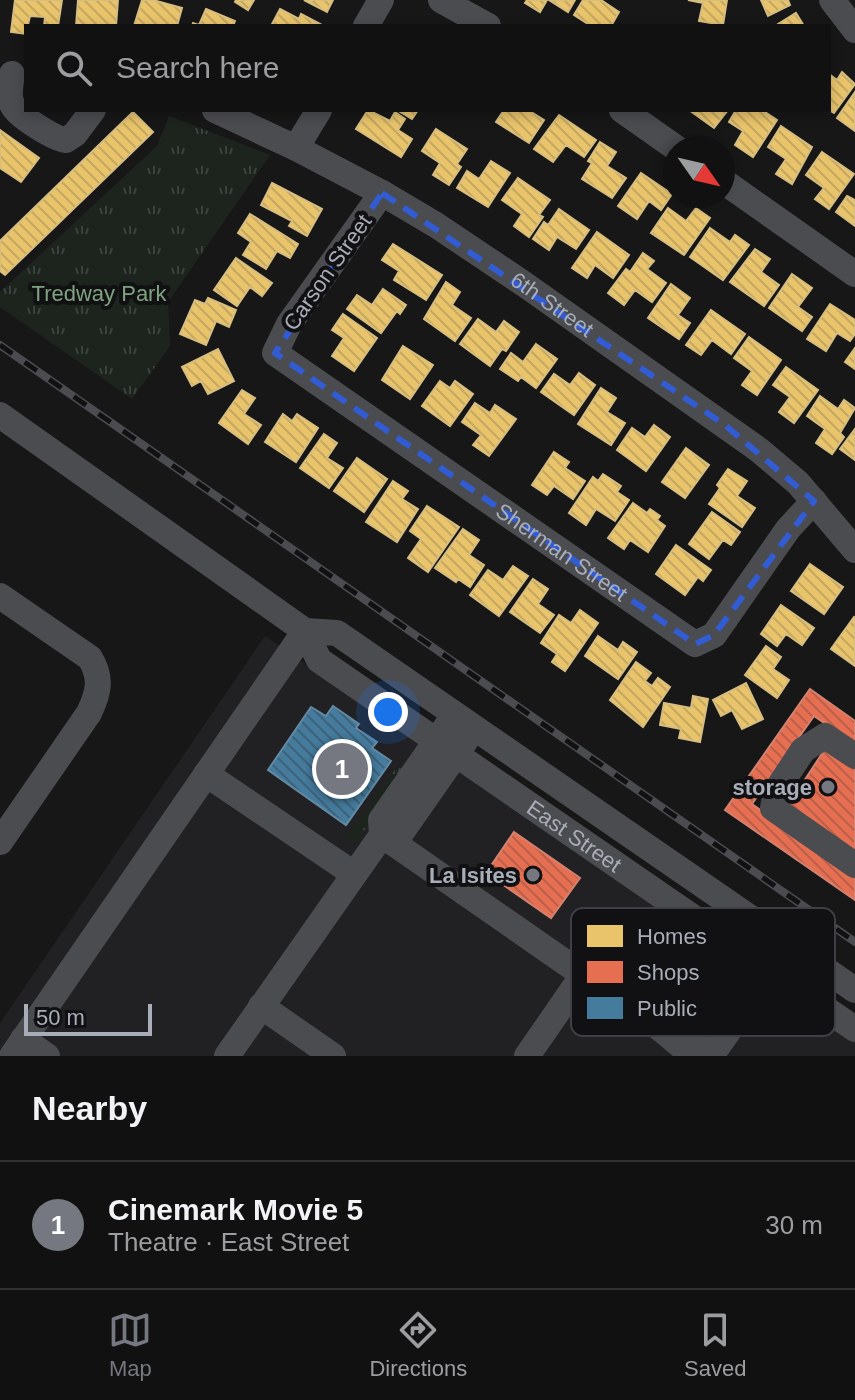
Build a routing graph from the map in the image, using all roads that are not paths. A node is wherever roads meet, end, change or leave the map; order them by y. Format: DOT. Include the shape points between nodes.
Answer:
graph roads {
  1 [pos="381,0"];
  2 [pos="441,0"];
  3 [pos="832,0"];
  4 [pos="367,24"];
  5 [pos="484,24"];
  6 [pos="855,30"];
  7 [pos="13,74"];
  8 [pos="92,112"];
  9 [pos="219,112"];
  10 [pos="318,112"];
  11 [pos="625,112"];
  12 [pos="663,139"];
  13 [pos="296,148"];
  14 [pos="735,189"];
  15 [pos="382,193"];
  16 [pos="855,274"];
  17 [pos="275,353"];
  18 [pos="0,415"];
  19 [pos="814,501"];
  20 [pos="855,550"];
  21 [pos="0,596"];
  22 [pos="305,631"];
  23 [pos="464,721"];
  24 [pos="446,747"];
  25 [pos="855,756"];
  26 [pos="206,774"];
  27 [pos="382,835"];
  28 [pos="1,839"];
  29 [pos="855,865"];
  30 [pos="354,874"];
  31 [pos="680,908"];
  32 [pos="735,908"];
  33 [pos="571,967"];
  34 [pos="835,976"];
  35 [pos="855,990"];
  36 [pos="571,992"];
  37 [pos="261,1006"];
  38 [pos="835,1015"];
  39 [pos="855,1029"];
  40 [pos="670,1036"];
  41 [pos="698,1036"];
  42 [pos="722,1036"];
  43 [pos="17,1048"];
  44 [pos="47,1056"];
  45 [pos="227,1056"];
  46 [pos="333,1056"];
  47 [pos="527,1056"];
  48 [pos="694,1056"];
  49 [pos="705,1056"];
  1 -- 4 [label="street"];
  2 -- 5 [label="street"];
  3 -- 6 [label="street"];
  7 -- 8 [label="street" via="12,106 53,136 66,140"];
  9 -- 13 [label="street, 6th Street"];
  10 -- 13 [label="street"];
  11 -- 12 [label="street"];
  13 -- 15 [label="street, 6th Street"];
  14 -- 16 [label="street"];
  15 -- 17 [label="street, Carson Street" via="289,324"];
  15 -- 19 [label="street, 6th Street" via="725,425 780,466"];
  17 -- 19 [label="street, Sherman Street" via="695,644 714,635 788,529"];
  18 -- 22 [label="street, East Street"];
  19 -- 20 [label="street, 6th Street"];
  21 -- 28 [label="street" via="90,658 98,672 98,693 89,713"];
  22 -- 23 [label="street, East Street" via="337,633"];
  22 -- 24 [label="street, East Street" via="319,660"];
  22 -- 26 [label="street"];
  23 -- 24 [label="street"];
  23 -- 32 [label="street, East Street"];
  24 -- 27 [label="street" via="381,820"];
  24 -- 31 [label="street, East Street"];
  25 -- 29 [label="street" via="825,736 803,750 776,791 773,808"];
  26 -- 30 [label="street"];
  26 -- 43 [label="street"];
  27 -- 30 [label="street"];
  27 -- 33 [label="street"];
  30 -- 37 [label="street"];
  34 -- 35 [label="street, East Street"];
  36 -- 47 [label="street"];
  37 -- 45 [label="street"];
  37 -- 46 [label="street"];
  38 -- 39 [label="street, East Street"];
  40 -- 48 [label="street"];
  41 -- 48 [label="street"];
  42 -- 49 [label="street" via="713,1053"];
  43 -- 44 [label="street"];
}
